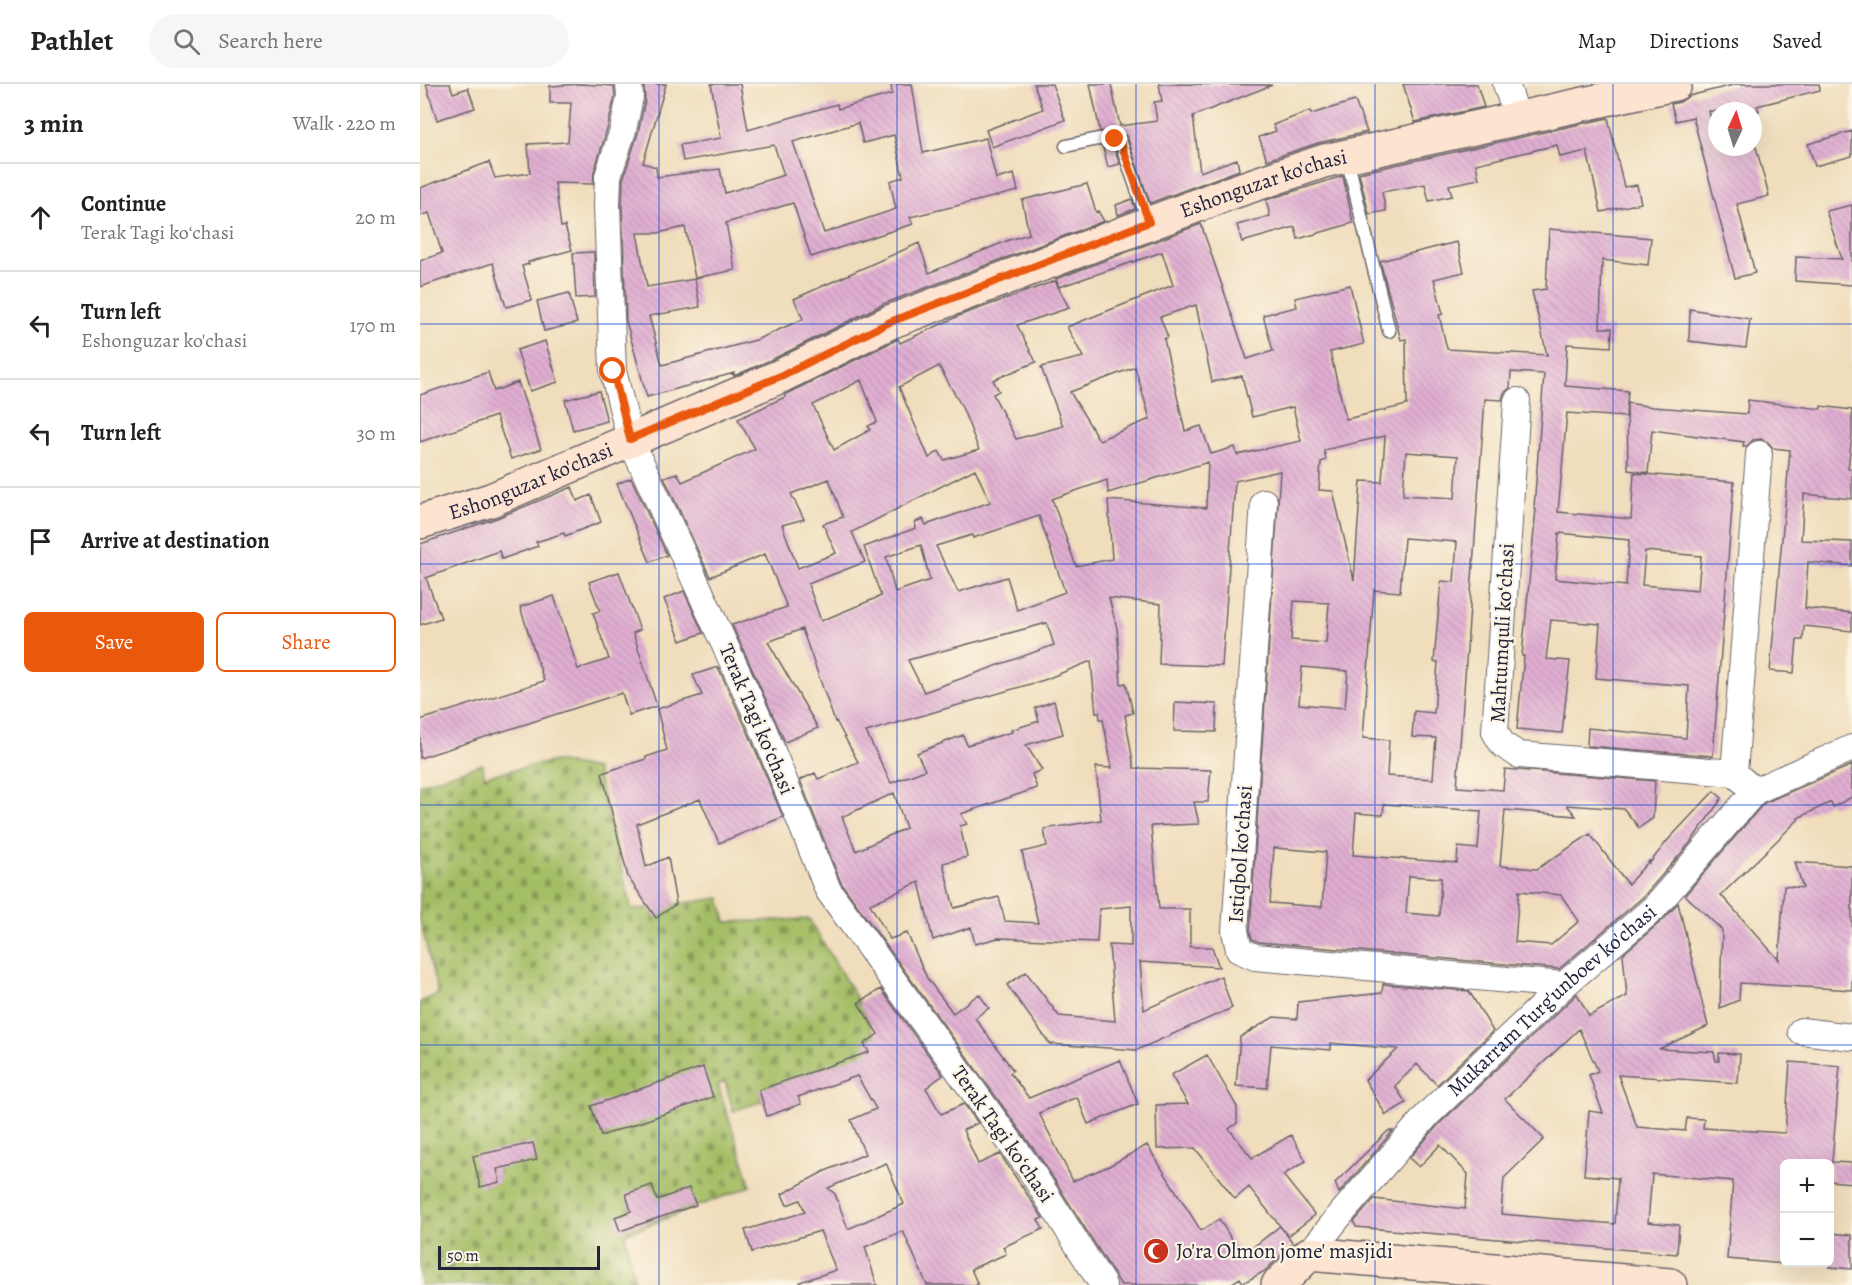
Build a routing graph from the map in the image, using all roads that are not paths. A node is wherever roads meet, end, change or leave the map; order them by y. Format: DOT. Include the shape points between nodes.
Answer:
graph roads {
  1 [pos="629,84"];
  2 [pos="1506,84"];
  3 [pos="1675,84"];
  4 [pos="1518,119"];
  5 [pos="1066,146"];
  6 [pos="1347,157"];
  7 [pos="1149,222"];
  8 [pos="1389,331"];
  9 [pos="1517,401"];
  10 [pos="630,439"];
  11 [pos="1759,454"];
  12 [pos="1264,502"];
  13 [pos="420,522"];
  14 [pos="1852,748"];
  15 [pos="1734,773"];
  16 [pos="1755,791"];
  17 [pos="1564,985"];
  18 [pos="1802,1031"];
  19 [pos="1852,1037"];
  20 [pos="1309,1254"];
  21 [pos="1103,1285"];
  22 [pos="1278,1285"];
  23 [pos="1670,1285"];
  1 -- 10 [label="street, Terak Tagi koʻchasi" via="623,130 608,176 607,204 613,371"];
  2 -- 4 [label="street"];
  3 -- 4 [label="street, Eshonguzar ko'chasi"];
  4 -- 6 [label="street, Eshonguzar ko'chasi"];
  5 -- 7 [label="lane" via="1098,139 1120,140"];
  6 -- 7 [label="street, Eshonguzar ko'chasi" via="1324,161"];
  6 -- 8 [label="lane"];
  7 -- 10 [label="street, Eshonguzar ko'chasi" via="890,322 783,375"];
  9 -- 15 [label="street, Mahtumquli koʻchasi" via="1495,732 1503,746 1519,754"];
  10 -- 13 [label="street, Eshonguzar ko'chasi" via="491,500"];
  10 -- 21 [label="street, Terak Tagi koʻchasi" via="762,726 828,890 1031,1171"];
  11 -- 15 [label="street"];
  12 -- 17 [label="street, Istiqbol koʻchasi" via="1235,931 1239,950 1255,957"];
  14 -- 16 [label="street, Mukarram Turg'unboev ko'chasi"];
  15 -- 16 [label="street"];
  16 -- 17 [label="street, Mukarram Turg'unboev ko'chasi" via="1654,908"];
  17 -- 20 [label="street, Mukarram Turg'unboev ko'chasi" via="1429,1113"];
  18 -- 19 [label="street"];
  20 -- 22 [label="street, Mukarram Turg'unboev ko'chasi"];
  20 -- 23 [label="street"];
}
